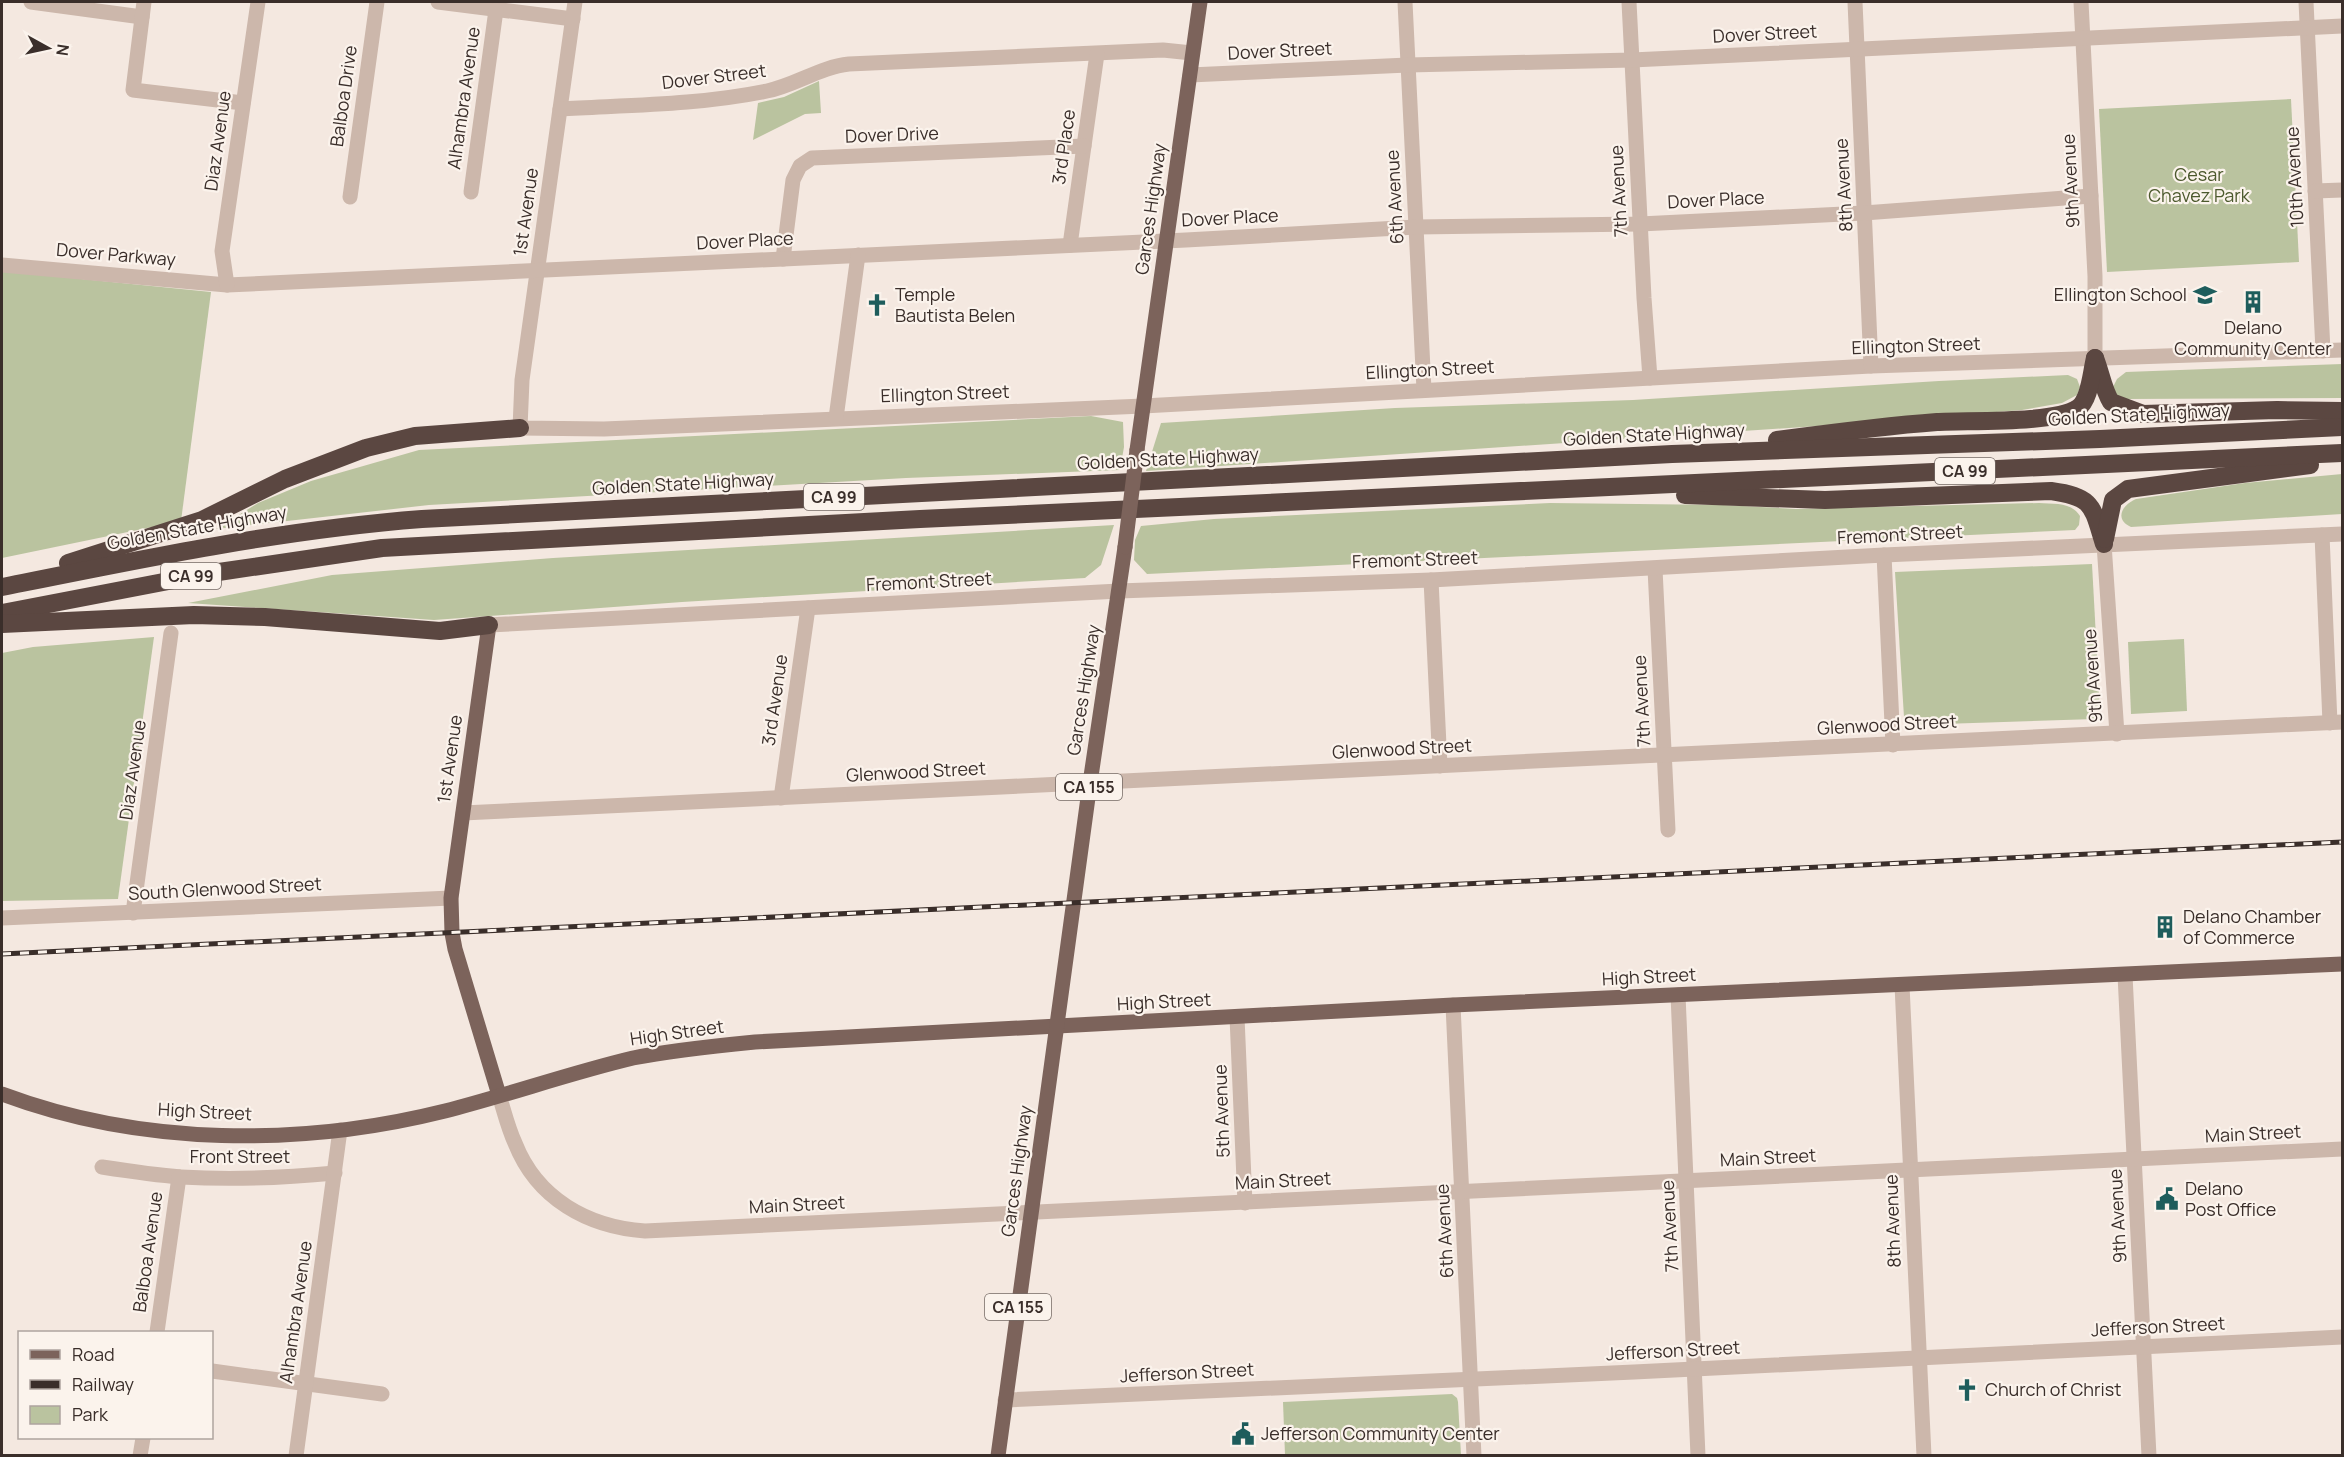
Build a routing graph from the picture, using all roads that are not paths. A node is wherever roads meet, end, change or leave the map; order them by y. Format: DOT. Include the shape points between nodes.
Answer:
graph roads {
  1 [pos="31,2"];
  2 [pos="258,2"];
  3 [pos="377,2"];
  4 [pos="438,2"];
  5 [pos="575,2"];
  6 [pos="1200,2"];
  7 [pos="1405,2"];
  8 [pos="1629,2"];
  9 [pos="1855,2"];
  10 [pos="2081,2"];
  11 [pos="2306,2"];
  12 [pos="143,9"];
  13 [pos="496,10"];
  14 [pos="573,19"];
  15 [pos="2343,26"];
  16 [pos="2307,28"];
  17 [pos="2084,38"];
  18 [pos="1857,49"];
  19 [pos="1192,52"];
  20 [pos="1097,54"];
  21 [pos="1632,60"];
  22 [pos="1408,65"];
  23 [pos="1190,75"];
  24 [pos="243,103"];
  25 [pos="560,109"];
  26 [pos="1084,146"];
  27 [pos="2343,190"];
  28 [pos="2315,191"];
  29 [pos="471,192"];
  30 [pos="2091,196"];
  31 [pos="350,197"];
  32 [pos="1864,213"];
  33 [pos="1640,224"];
  34 [pos="1416,227"];
  35 [pos="1166,241"];
  36 [pos="1070,245"];
  37 [pos="858,255"];
  38 [pos="783,259"];
  39 [pos="2,265"];
  40 [pos="538,271"];
  41 [pos="227,285"];
  42 [pos="2343,350"];
  43 [pos="2323,351"];
  44 [pos="2095,358"];
  45 [pos="1871,366"];
  46 [pos="1650,378"];
  47 [pos="1424,390"];
  48 [pos="1143,406"];
  49 [pos="2343,411"];
  50 [pos="836,418"];
  51 [pos="2343,427"];
  52 [pos="520,428"];
  53 [pos="2343,453"];
  54 [pos="1672,454"];
  55 [pos="2343,461"];
  56 [pos="1587,489"];
  57 [pos="2343,534"];
  58 [pos="2322,535"];
  59 [pos="2104,544"];
  60 [pos="1884,555"];
  61 [pos="1655,569"];
  62 [pos="1431,580"];
  63 [pos="2,585"];
  64 [pos="1119,591"];
  65 [pos="808,608"];
  66 [pos="2,613"];
  67 [pos="2,624"];
  68 [pos="489,625"];
  69 [pos="171,633"];
  70 [pos="2336,723"];
  71 [pos="2117,734"];
  72 [pos="1893,745"];
  73 [pos="1664,756"];
  74 [pos="1440,766"];
  75 [pos="1090,783"];
  76 [pos="781,798"];
  77 [pos="463,813"];
  78 [pos="1668,830"];
  79 [pos="451,898"];
  80 [pos="133,913"];
  81 [pos="2,918"];
  82 [pos="2343,964"];
  83 [pos="2125,975"];
  84 [pos="1902,985"];
  85 [pos="1678,995"];
  86 [pos="1453,1005"];
  87 [pos="1237,1017"];
  88 [pos="1057,1027"];
  89 [pos="2,1094"];
  90 [pos="500,1095"];
  91 [pos="340,1130"];
  92 [pos="2343,1149"];
  93 [pos="2134,1160"];
  94 [pos="102,1167"];
  95 [pos="1911,1171"];
  96 [pos="335,1173"];
  97 [pos="178,1177"];
  98 [pos="1687,1182"];
  99 [pos="1463,1192"];
  100 [pos="1245,1203"];
  101 [pos="1031,1213"];
  102 [pos="157,1331"];
  103 [pos="2343,1337"];
  104 [pos="2143,1346"];
  105 [pos="1920,1358"];
  106 [pos="1696,1369"];
  107 [pos="213,1371"];
  108 [pos="1471,1379"];
  109 [pos="305,1384"];
  110 [pos="382,1394"];
  111 [pos="1005,1401"];
  112 [pos="143,1439"];
  113 [pos="140,1455"];
  114 [pos="296,1455"];
  115 [pos="998,1455"];
  116 [pos="1474,1455"];
  117 [pos="1698,1455"];
  118 [pos="1924,1455"];
  119 [pos="2149,1455"];
  1 -- 12 [label="street"];
  2 -- 24 [label="street, Diaz Avenue"];
  3 -- 31 [label="street, Balboa Drive"];
  4 -- 13 [label="street"];
  5 -- 14 [label="street, 1st Avenue"];
  6 -- 19 [label="main road, Garces Highway"];
  7 -- 22 [label="street, 6th Avenue"];
  8 -- 21 [label="street, 7th Avenue"];
  9 -- 18 [label="street, 8th Avenue"];
  10 -- 17 [label="street, 9th Avenue"];
  11 -- 16 [label="street, 10th Avenue"];
  12 -- 24 [label="street" via="133,90"];
  13 -- 14 [label="street"];
  13 -- 29 [label="street, Alhambra Avenue"];
  14 -- 25 [label="street, 1st Avenue"];
  15 -- 16 [label="street, Dover Street"];
  16 -- 17 [label="street, Dover Street"];
  16 -- 28 [label="street, 10th Avenue"];
  17 -- 18 [label="street, Dover Street"];
  17 -- 30 [label="street, 9th Avenue"];
  18 -- 21 [label="street, Dover Street"];
  18 -- 32 [label="street, 8th Avenue"];
  19 -- 20 [label="street, Dover Street"];
  19 -- 23 [label="main road, Garces Highway"];
  20 -- 25 [label="street, Dover Street" via="849,64 823,69 776,89 730,98"];
  20 -- 26 [label="street, 3rd Place"];
  21 -- 22 [label="street, Dover Street"];
  21 -- 33 [label="street, 7th Avenue"];
  22 -- 23 [label="street, Dover Street"];
  22 -- 34 [label="street, 6th Avenue"];
  23 -- 35 [label="main road, Garces Highway"];
  24 -- 41 [label="street, Diaz Avenue" via="222,251"];
  25 -- 40 [label="street, 1st Avenue"];
  26 -- 36 [label="street, 3rd Place"];
  26 -- 38 [label="street, Dover Drive" via="812,159 800,166 793,180"];
  27 -- 28 [label="street"];
  28 -- 43 [label="street, 10th Avenue"];
  30 -- 32 [label="street, Dover Place"];
  30 -- 44 [label="street, 9th Avenue" via="2096,276"];
  32 -- 33 [label="street, Dover Place"];
  32 -- 45 [label="street, 8th Avenue"];
  33 -- 34 [label="street, Dover Place"];
  33 -- 46 [label="street, 7th Avenue"];
  34 -- 35 [label="street, Dover Place"];
  34 -- 47 [label="street, 6th Avenue"];
  35 -- 36 [label="street, Dover Place"];
  35 -- 48 [label="main road, Garces Highway"];
  36 -- 37 [label="street, Dover Place"];
  37 -- 38 [label="street, Dover Place"];
  37 -- 50 [label="street"];
  38 -- 40 [label="street, Dover Place"];
  39 -- 41 [label="street, Dover Parkway"];
  40 -- 41 [label="street, Dover Place"];
  40 -- 52 [label="street, 1st Avenue" via="522,380"];
  42 -- 43 [label="street, Ellington Street"];
  43 -- 44 [label="street, Ellington Street"];
  44 -- 45 [label="street, Ellington Street"];
  44 -- 49 [label="highway" via="2111,402 2143,414"];
  44 -- 54 [label="highway" via="2086,400 2079,408 2060,415 1917,424"];
  45 -- 46 [label="street, Ellington Street"];
  46 -- 47 [label="street, Ellington Street"];
  47 -- 48 [label="street, Ellington Street"];
  48 -- 50 [label="street, Ellington Street"];
  48 -- 64 [label="main road, Garces Highway / CA 155, bridge"];
  50 -- 52 [label="street, Ellington Street" via="604,429"];
  51 -- 54 [label="highway, Golden State Highway / CA 99"];
  52 -- 63 [label="highway" via="415,436 366,448 285,479 202,520"];
  53 -- 56 [label="highway, CA 99"];
  54 -- 63 [label="highway, Golden State Highway / CA 99" via="412,519 224,543"];
  55 -- 59 [label="highway" via="2128,489 2113,500"];
  56 -- 59 [label="highway" via="1826,500 2051,491 2090,504"];
  56 -- 66 [label="highway, CA 99" via="382,548 216,572"];
  57 -- 58 [label="street, Fremont Street"];
  58 -- 59 [label="street, Fremont Street"];
  58 -- 70 [label="street"];
  59 -- 60 [label="street, Fremont Street"];
  59 -- 71 [label="street, 9th Avenue"];
  60 -- 61 [label="street, Fremont Street"];
  60 -- 72 [label="street"];
  61 -- 62 [label="street, Fremont Street"];
  61 -- 73 [label="street, 7th Avenue"];
  62 -- 64 [label="street, Fremont Street"];
  62 -- 74 [label="street"];
  64 -- 65 [label="street, Fremont Street"];
  64 -- 75 [label="main road, Garces Highway / CA 155"];
  65 -- 68 [label="street, Fremont Street"];
  65 -- 76 [label="street, 3rd Avenue"];
  67 -- 68 [label="highway" via="194,615 440,631"];
  68 -- 77 [label="main road, 1st Avenue"];
  69 -- 80 [label="street, Diaz Avenue"];
  70 -- 71 [label="street, Glenwood Street"];
  71 -- 72 [label="street, Glenwood Street"];
  72 -- 73 [label="street, Glenwood Street"];
  73 -- 74 [label="street, Glenwood Street"];
  73 -- 78 [label="street, 7th Avenue"];
  74 -- 75 [label="street, Glenwood Street"];
  75 -- 76 [label="street, Glenwood Street"];
  75 -- 88 [label="main road, Garces Highway / CA 155"];
  76 -- 77 [label="street, Glenwood Street"];
  77 -- 79 [label="main road, 1st Avenue"];
  79 -- 80 [label="street, South Glenwood Street"];
  79 -- 90 [label="main road, Main Street" via="455,949"];
  80 -- 81 [label="street, South Glenwood Street"];
  82 -- 83 [label="main road, High Street"];
  83 -- 84 [label="main road, High Street"];
  83 -- 93 [label="street, 9th Avenue"];
  84 -- 85 [label="main road, High Street"];
  84 -- 95 [label="street, 8th Avenue"];
  85 -- 86 [label="main road, High Street"];
  85 -- 98 [label="street, 7th Avenue"];
  86 -- 87 [label="main road, High Street"];
  86 -- 99 [label="street, 6th Avenue"];
  87 -- 88 [label="main road, High Street"];
  87 -- 100 [label="street, 5th Avenue"];
  88 -- 90 [label="main road, High Street" via="694,1048 634,1058"];
  88 -- 101 [label="main road, Garces Highway / CA 155"];
  89 -- 91 [label="main road, High Street" via="69,1116 196,1135"];
  90 -- 91 [label="main road, High Street" via="446,1111"];
  90 -- 101 [label="street, Main Street" via="514,1143 533,1175 564,1205 608,1226 672,1231"];
  91 -- 96 [label="street"];
  92 -- 93 [label="street, Main Street"];
  93 -- 95 [label="street, Main Street"];
  93 -- 104 [label="street, 9th Avenue"];
  94 -- 97 [label="street, Front Street"];
  95 -- 98 [label="street, Main Street"];
  95 -- 105 [label="street, 8th Avenue"];
  96 -- 97 [label="street, Front Street" via="266,1178"];
  96 -- 109 [label="street, Alhambra Avenue"];
  97 -- 102 [label="street, Balboa Avenue"];
  98 -- 99 [label="street, Main Street"];
  98 -- 106 [label="street, 7th Avenue"];
  99 -- 100 [label="street, Main Street"];
  99 -- 108 [label="street, 6th Avenue"];
  100 -- 101 [label="street, Main Street"];
  101 -- 111 [label="main road, Garces Highway / CA 155"];
  103 -- 104 [label="street, Jefferson Street"];
  104 -- 105 [label="street, Jefferson Street"];
  104 -- 119 [label="street, 9th Avenue"];
  105 -- 106 [label="street, Jefferson Street"];
  105 -- 118 [label="street, 8th Avenue"];
  106 -- 108 [label="street, Jefferson Street"];
  106 -- 117 [label="street, 7th Avenue"];
  107 -- 109 [label="street"];
  108 -- 111 [label="street, Jefferson Street"];
  108 -- 116 [label="street, 6th Avenue"];
  109 -- 110 [label="street"];
  109 -- 114 [label="street, Alhambra Avenue"];
  111 -- 115 [label="main road, Garces Highway / CA 155"];
  112 -- 113 [label="street"];
}
